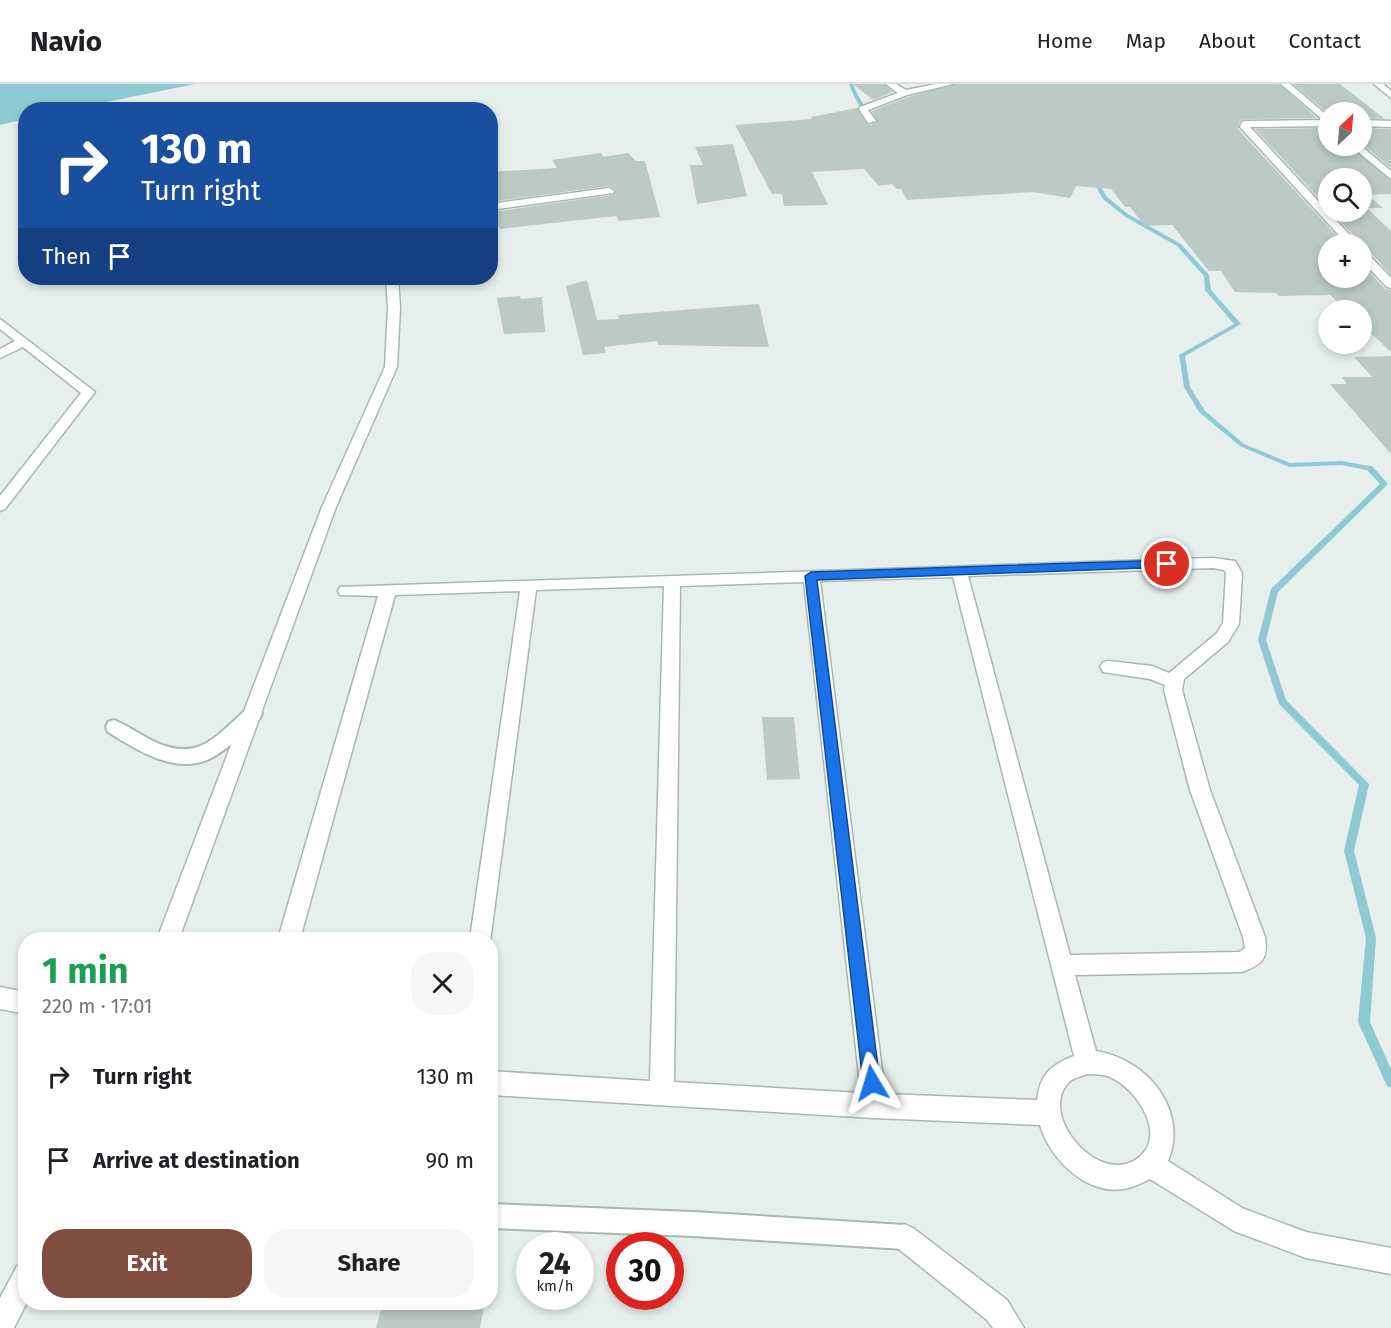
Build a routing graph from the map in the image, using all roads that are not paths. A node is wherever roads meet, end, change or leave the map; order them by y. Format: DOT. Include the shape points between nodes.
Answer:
graph roads {
  1 [pos="890,84"];
  2 [pos="950,84"];
  3 [pos="1285,84"];
  4 [pos="1384,87"];
  5 [pos="905,93"];
  6 [pos="1391,95"];
  7 [pos="1318,113"];
  8 [pos="871,121"];
  9 [pos="1318,123"];
  10 [pos="1372,123"];
  11 [pos="1391,124"];
  12 [pos="1368,156"];
  13 [pos="1391,176"];
  14 [pos="609,191"];
  15 [pos="498,206"];
  16 [pos="1344,234"];
  17 [pos="1372,265"];
  18 [pos="392,285"];
  19 [pos="1391,285"];
  20 [pos="0,323"];
  21 [pos="22,342"];
  22 [pos="0,354"];
  23 [pos="0,506"];
  24 [pos="959,571"];
  25 [pos="811,576"];
  26 [pos="672,580"];
  27 [pos="529,585"];
  28 [pos="388,590"];
  29 [pos="346,591"];
  30 [pos="1109,667"];
  31 [pos="1175,682"];
  32 [pos="254,712"];
  33 [pos="114,727"];
  34 [pos="171,932"];
  35 [pos="291,932"];
  36 [pos="482,932"];
  37 [pos="1064,965"];
  38 [pos="0,998"];
  39 [pos="18,1001"];
  40 [pos="1087,1062"];
  41 [pos="498,1083"];
  42 [pos="662,1093"];
  43 [pos="874,1106"];
  44 [pos="1048,1113"];
  45 [pos="1151,1165"];
  46 [pos="498,1216"];
  47 [pos="904,1237"];
  48 [pos="1391,1261"];
  49 [pos="18,1291"];
  50 [pos="0,1326"];
  51 [pos="1010,1328"];
  1 -- 5 [label="street"];
  2 -- 5 [label="street"];
  3 -- 7 [label="street"];
  4 -- 6 [label="street"];
  5 -- 8 [label="street" via="865,108"];
  9 -- 16 [label="street" via="1245,124"];
  10 -- 11 [label="street"];
  12 -- 13 [label="street"];
  14 -- 15 [label="street"];
  17 -- 19 [label="street"];
  18 -- 32 [label="street" via="391,367 329,507"];
  20 -- 21 [label="street"];
  21 -- 22 [label="street"];
  21 -- 23 [label="street" via="88,392"];
  24 -- 25 [label="street"];
  24 -- 31 [label="street" via="1228,565 1234,573 1231,624 1222,638 1176,676"];
  24 -- 37 [label="street"];
  25 -- 26 [label="street"];
  25 -- 43 [label="street"];
  26 -- 27 [label="street"];
  26 -- 42 [label="street"];
  27 -- 28 [label="street"];
  27 -- 36 [label="street"];
  28 -- 29 [label="street"];
  28 -- 35 [label="street"];
  30 -- 31 [label="street" via="1152,673"];
  31 -- 37 [label="street" via="1173,690 1200,790 1254,937 1256,953 1242,962"];
  32 -- 33 [label="lane" via="205,754 182,758 149,747"];
  32 -- 34 [label="street"];
  37 -- 40 [label="street"];
  38 -- 39 [label="street"];
  40 -- 44 [label="street" via="1072,1065 1052,1083"];
  40 -- 45 [label="street" via="1102,1063 1134,1078 1156,1106 1163,1138"];
  41 -- 42 [label="street"];
  42 -- 43 [label="street"];
  43 -- 44 [label="street"];
  44 -- 45 [label="street" via="1062,1145 1090,1169 1124,1177"];
  45 -- 48 [label="street" via="1234,1218 1306,1245"];
  46 -- 47 [label="lane"];
  47 -- 51 [label="street" via="997,1310"];
  49 -- 50 [label="street"];
}
